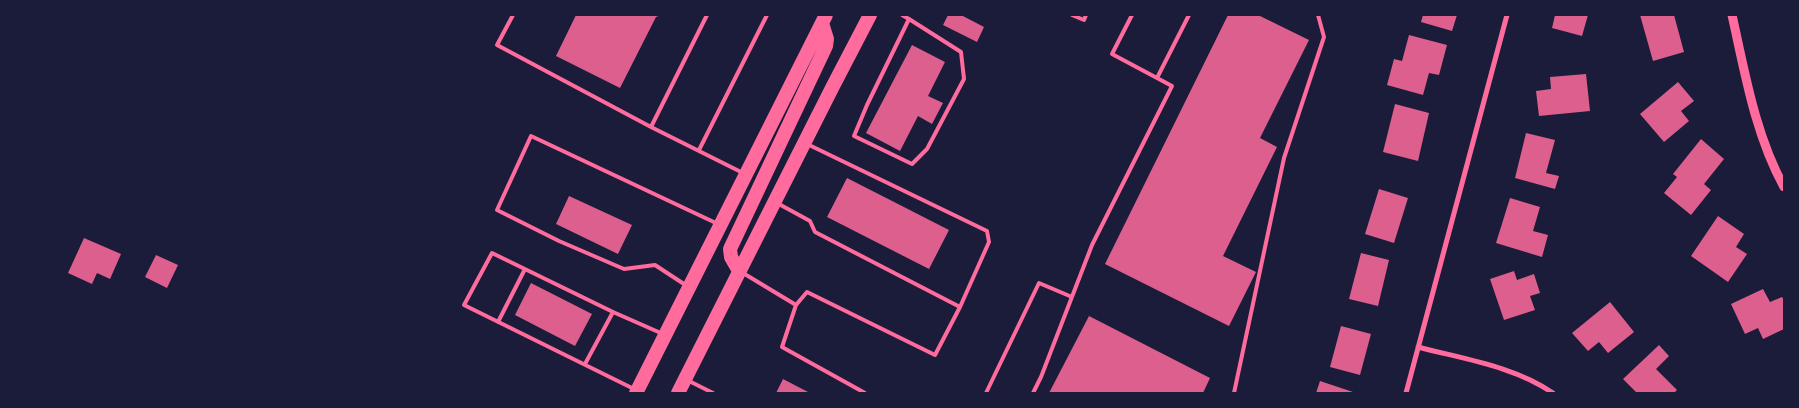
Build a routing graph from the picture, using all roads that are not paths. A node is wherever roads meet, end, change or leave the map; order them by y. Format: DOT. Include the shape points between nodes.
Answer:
graph roads {
  1 [pos="513,15"];
  2 [pos="707,15"];
  3 [pos="767,15"];
  4 [pos="870,15"];
  5 [pos="902,15"];
  6 [pos="1072,15"];
  7 [pos="1086,15"];
  8 [pos="1132,15"];
  9 [pos="1189,15"];
  10 [pos="1318,15"];
  11 [pos="1506,15"];
  12 [pos="1732,15"];
  13 [pos="824,19"];
  14 [pos="909,19"];
  15 [pos="1157,78"];
  16 [pos="652,127"];
  17 [pos="804,142"];
  18 [pos="698,150"];
  19 [pos="746,174"];
  20 [pos="1784,187"];
  21 [pos="774,202"];
  22 [pos="720,226"];
  23 [pos="525,269"];
  24 [pos="739,271"];
  25 [pos="689,287"];
  26 [pos="1072,297"];
  27 [pos="796,305"];
  28 [pos="960,307"];
  29 [pos="613,312"];
  30 [pos="498,322"];
  31 [pos="665,335"];
  32 [pos="1418,347"];
  33 [pos="585,364"];
  34 [pos="685,379"];
  35 [pos="637,392"];
  36 [pos="678,393"];
  37 [pos="713,393"];
  38 [pos="865,393"];
  39 [pos="986,393"];
  40 [pos="1033,393"];
  41 [pos="1234,393"];
  42 [pos="1406,393"];
  43 [pos="1553,393"];
  1 -- 16 [label="lane" via="496,46"];
  2 -- 16 [label="lane"];
  3 -- 18 [label="lane"];
  4 -- 17 [label="highway"];
  5 -- 14 [label="lane"];
  6 -- 7 [label="lane" via="1084,20"];
  8 -- 15 [label="lane" via="1112,54"];
  9 -- 15 [label="lane"];
  10 -- 41 [label="lane" via="1324,37 1284,158"];
  11 -- 32 [label="street"];
  12 -- 20 [label="street" via="1757,122"];
  13 -- 19 [label="highway"];
  13 -- 24 [label="highway" via="826,46 730,249"];
  14 -- 14 [label="lane" via="961,52 964,79 927,149 912,164 854,136"];
  15 -- 26 [label="lane" via="1172,86 1092,245"];
  16 -- 18 [label="lane"];
  17 -- 21 [label="highway"];
  17 -- 28 [label="lane" via="987,231 989,242"];
  18 -- 19 [label="lane"];
  19 -- 22 [label="highway"];
  21 -- 24 [label="highway"];
  21 -- 28 [label="lane" via="810,221 815,232"];
  22 -- 25 [label="highway"];
  22 -- 25 [label="lane" via="530,136 497,210 624,269 655,266"];
  23 -- 29 [label="lane"];
  23 -- 30 [label="lane"];
  23 -- 30 [label="lane" via="492,253 464,305"];
  24 -- 27 [label="lane"];
  24 -- 34 [label="highway"];
  25 -- 31 [label="highway"];
  26 -- 39 [label="lane" via="1039,283"];
  26 -- 40 [label="lane"];
  27 -- 28 [label="lane" via="807,292 936,355"];
  27 -- 38 [label="lane" via="782,347"];
  29 -- 31 [label="lane"];
  29 -- 33 [label="lane"];
  30 -- 33 [label="lane"];
  31 -- 35 [label="highway"];
  32 -- 42 [label="street"];
  32 -- 43 [label="street" via="1511,372"];
  33 -- 35 [label="lane"];
  34 -- 36 [label="highway"];
  34 -- 37 [label="lane"];
}
